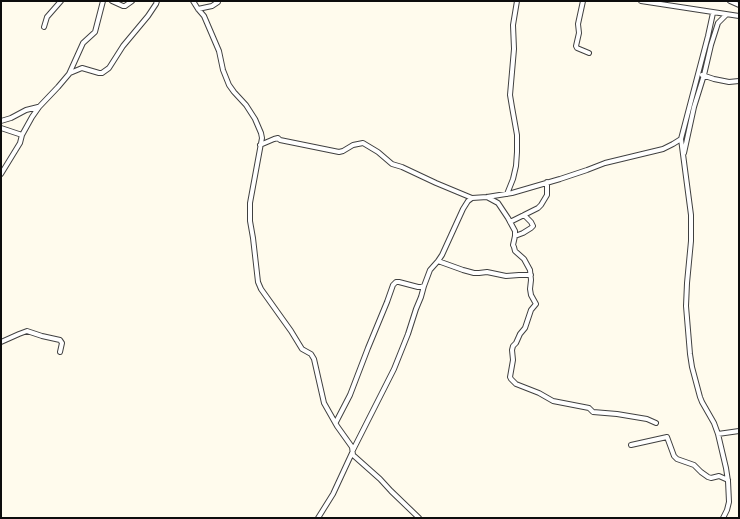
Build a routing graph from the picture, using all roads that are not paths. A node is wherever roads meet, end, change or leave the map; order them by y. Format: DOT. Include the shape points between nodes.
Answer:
graph roads {
  1 [pos="61,1"];
  2 [pos="103,1"];
  3 [pos="112,1"];
  4 [pos="132,1"];
  5 [pos="157,1"];
  6 [pos="193,1"];
  7 [pos="218,1"];
  8 [pos="517,1"];
  9 [pos="583,1"];
  10 [pos="641,1"];
  11 [pos="730,1"];
  12 [pos="739,5"];
  13 [pos="198,9"];
  14 [pos="715,13"];
  15 [pos="726,15"];
  16 [pos="739,16"];
  17 [pos="718,23"];
  18 [pos="44,27"];
  19 [pos="589,53"];
  20 [pos="698,73"];
  21 [pos="69,74"];
  22 [pos="704,75"];
  23 [pos="739,81"];
  24 [pos="39,107"];
  25 [pos="1,121"];
  26 [pos="1,128"];
  27 [pos="22,135"];
  28 [pos="681,138"];
  29 [pos="260,145"];
  30 [pos="683,155"];
  31 [pos="1,174"];
  32 [pos="547,182"];
  33 [pos="507,194"];
  34 [pos="487,197"];
  35 [pos="472,198"];
  36 [pos="524,215"];
  37 [pos="510,222"];
  38 [pos="516,236"];
  39 [pos="438,261"];
  40 [pos="531,275"];
  41 [pos="424,286"];
  42 [pos="1,342"];
  43 [pos="60,352"];
  44 [pos="336,422"];
  45 [pos="656,423"];
  46 [pos="739,431"];
  47 [pos="718,434"];
  48 [pos="631,445"];
  49 [pos="353,451"];
  50 [pos="728,480"];
  51 [pos="318,518"];
  52 [pos="419,518"];
  53 [pos="724,518"];
  1 -- 18 [label="street" via="47,17"];
  2 -- 21 [label="street" via="95,32 83,43"];
  3 -- 4 [label="street" via="125,6"];
  5 -- 21 [label="street" via="109,68 102,73 81,68"];
  6 -- 13 [label="street"];
  7 -- 13 [label="street" via="212,6"];
  8 -- 33 [label="street" via="510,95 518,135 516,166"];
  9 -- 19 [label="street" via="576,46"];
  10 -- 14 [label="street"];
  11 -- 12 [label="street"];
  13 -- 29 [label="street" via="204,16 219,51 229,85 246,105 260,128"];
  14 -- 15 [label="street"];
  14 -- 17 [label="street"];
  14 -- 20 [label="street"];
  15 -- 16 [label="street"];
  15 -- 17 [label="street"];
  17 -- 22 [label="street"];
  20 -- 22 [label="street"];
  20 -- 28 [label="street"];
  21 -- 24 [label="street"];
  22 -- 23 [label="street" via="729,82"];
  22 -- 30 [label="street"];
  24 -- 25 [label="street"];
  24 -- 27 [label="street"];
  26 -- 27 [label="street"];
  27 -- 31 [label="street" via="20,143"];
  28 -- 30 [label="street"];
  28 -- 32 [label="street" via="663,149 605,163"];
  29 -- 35 [label="street" via="278,138 339,152 363,143 392,164"];
  29 -- 44 [label="street" via="250,204 258,282 302,349 312,354 324,403"];
  30 -- 47 [label="street" via="691,215 686,306 690,354 702,402"];
  32 -- 33 [label="street"];
  32 -- 36 [label="street" via="547,195 544,200 538,208"];
  33 -- 34 [label="street"];
  34 -- 35 [label="street"];
  34 -- 37 [label="street" via="498,203"];
  35 -- 39 [label="street" via="463,209"];
  36 -- 37 [label="street"];
  36 -- 38 [label="street" via="533,226"];
  37 -- 38 [label="street"];
  38 -- 40 [label="street" via="513,245 524,259"];
  39 -- 40 [label="street" via="474,273"];
  39 -- 41 [label="street" via="430,270"];
  40 -- 45 [label="street" via="531,295 536,304 513,346 511,379 516,384 554,401 589,408 593,412 647,419"];
  41 -- 44 [label="street" via="399,282 393,285 350,395"];
  41 -- 49 [label="street" via="394,369"];
  42 -- 43 [label="street" via="27,331 60,340"];
  44 -- 49 [label="street"];
  46 -- 47 [label="street"];
  47 -- 50 [label="street"];
  48 -- 50 [label="street" via="667,437 674,456 694,465 708,477 719,476"];
  49 -- 51 [label="street" via="327,506"];
  49 -- 52 [label="street" via="358,460"];
  50 -- 53 [label="street" via="729,502"];
}
